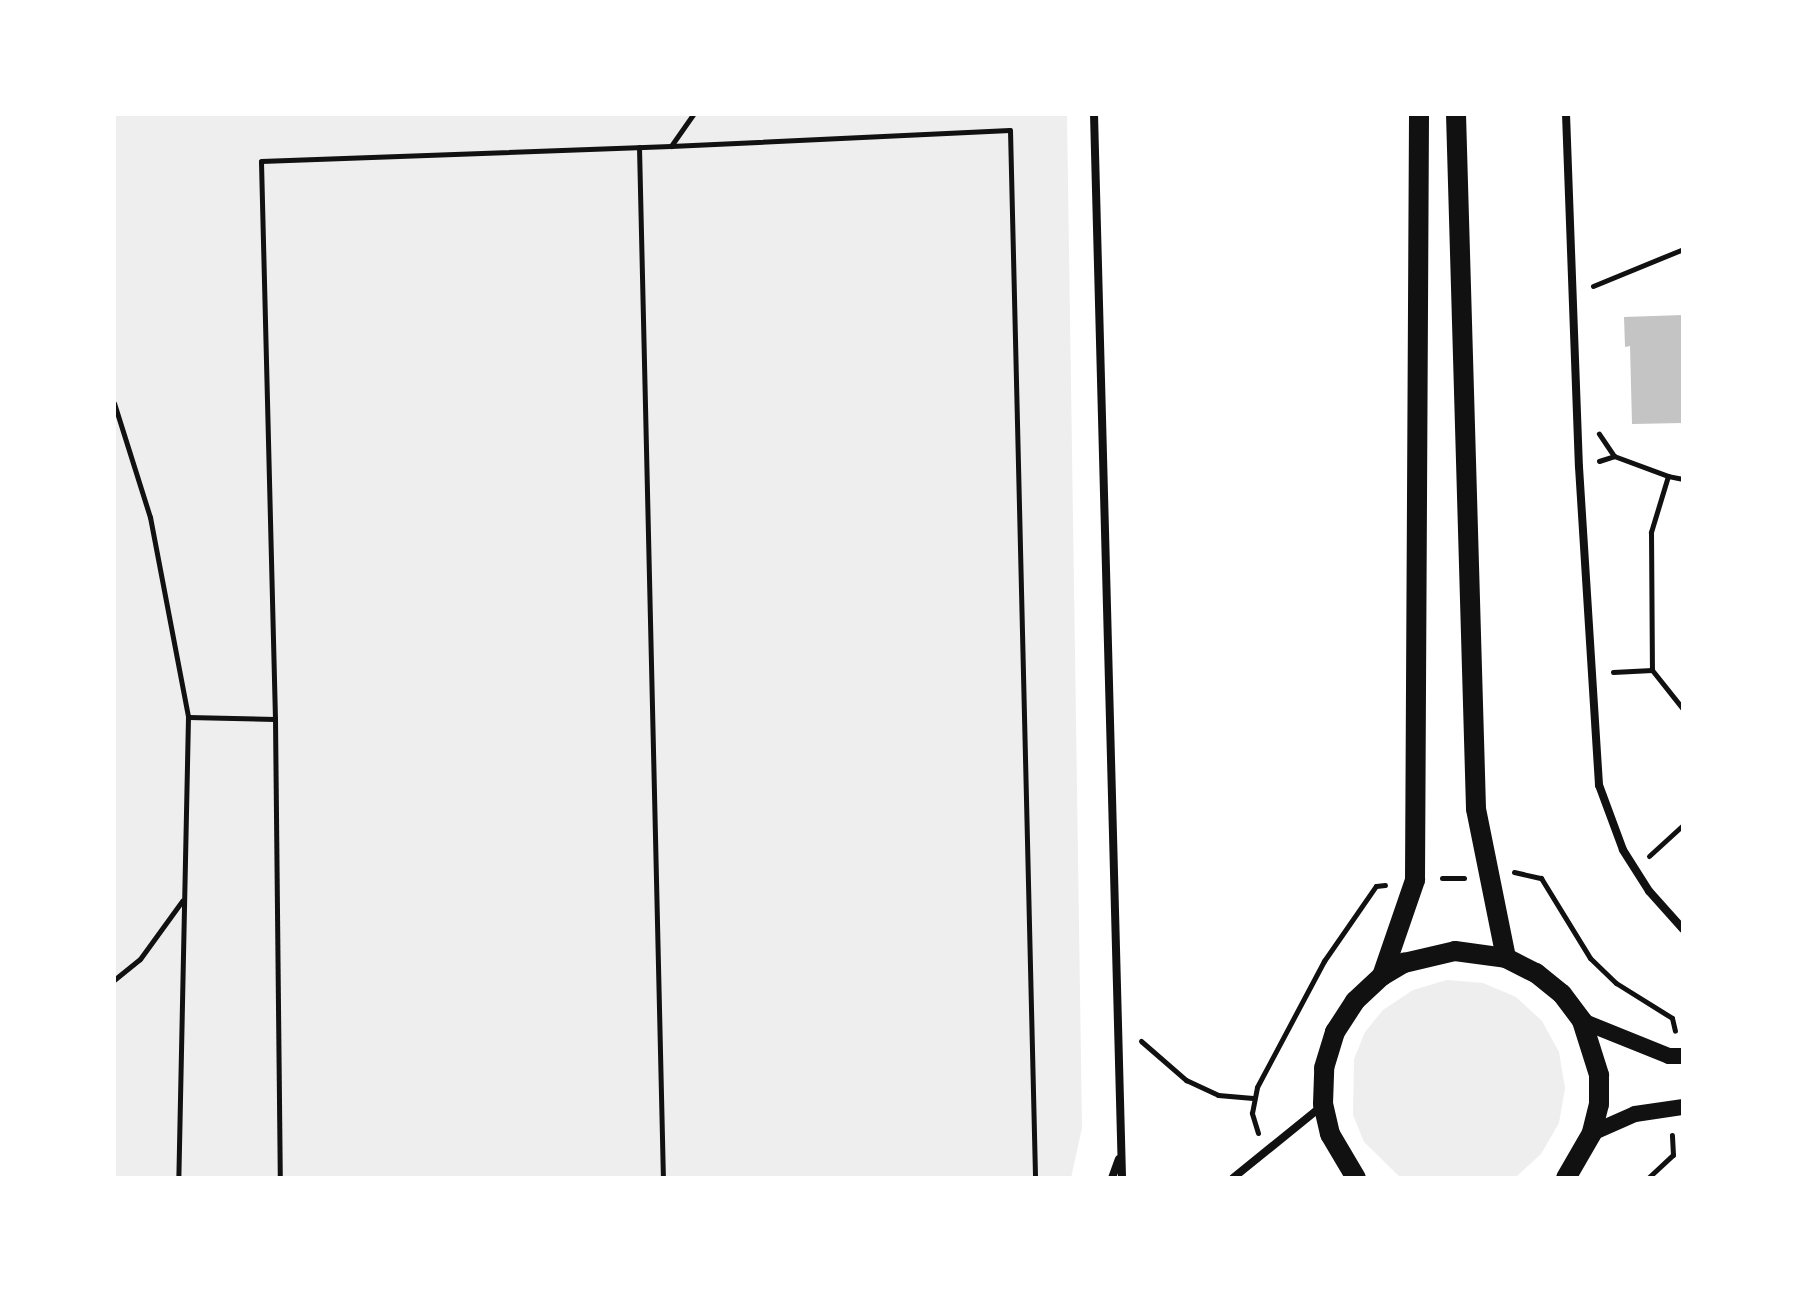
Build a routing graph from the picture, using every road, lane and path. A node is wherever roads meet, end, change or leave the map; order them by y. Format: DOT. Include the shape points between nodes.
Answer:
graph roads {
  1 [pos="693,114"];
  2 [pos="1094,114"];
  3 [pos="1419,114"];
  4 [pos="1456,114"];
  5 [pos="1566,114"];
  6 [pos="671,146"];
  7 [pos="639,147"];
  8 [pos="1683,249"];
  9 [pos="1574,294"];
  10 [pos="114,403"];
  11 [pos="1614,456"];
  12 [pos="1668,476"];
  13 [pos="1683,479"];
  14 [pos="1652,670"];
  15 [pos="1590,674"];
  16 [pos="1683,709"];
  17 [pos="188,717"];
  18 [pos="275,719"];
  19 [pos="1683,825"];
  20 [pos="1634,867"];
  21 [pos="1486,876"];
  22 [pos="1415,880"];
  23 [pos="183,900"];
  24 [pos="1683,929"];
  25 [pos="1506,958"];
  26 [pos="1382,976"];
  27 [pos="114,980"];
  28 [pos="1118,1017"];
  29 [pos="1582,1021"];
  30 [pos="1675,1034"];
  31 [pos="1683,1056"];
  32 [pos="1253,1098"];
  33 [pos="1323,1104"];
  34 [pos="1683,1107"];
  35 [pos="1671,1123"];
  36 [pos="1592,1133"];
  37 [pos="1258,1134"];
  38 [pos="1119,1158"];
  39 [pos="178,1178"];
  40 [pos="280,1178"];
  41 [pos="663,1178"];
  42 [pos="1035,1178"];
  43 [pos="1112,1178"];
  44 [pos="1122,1178"];
  45 [pos="1233,1178"];
  46 [pos="1356,1178"];
  47 [pos="1566,1178"];
  48 [pos="1648,1178"];
  1 -- 6 [label="path"];
  2 -- 28 [label="street"];
  3 -- 22 [label="main road"];
  4 -- 21 [label="main road" via="1476,809"];
  5 -- 9 [label="street"];
  6 -- 7 [label="path"];
  6 -- 42 [label="path" via="1010,130"];
  7 -- 18 [label="path" via="261,161"];
  7 -- 41 [label="path"];
  8 -- 9 [label="path"];
  9 -- 15 [label="street"];
  10 -- 17 [label="path" via="150,517"];
  11 -- 12 [label="path"];
  12 -- 13 [label="path"];
  12 -- 14 [label="path" via="1651,532"];
  14 -- 15 [label="path"];
  14 -- 16 [label="path"];
  15 -- 20 [label="street" via="1599,785"];
  17 -- 18 [label="path"];
  17 -- 23 [label="path"];
  18 -- 40 [label="path"];
  19 -- 20 [label="path"];
  20 -- 24 [label="street"];
  21 -- 22 [label="path"];
  21 -- 25 [label="main road"];
  21 -- 30 [label="path" via="1523,871 1541,878 1590,958 1616,983 1672,1018"];
  22 -- 26 [label="main road"];
  22 -- 32 [label="path" via="1376,886 1324,961"];
  23 -- 27 [label="path" via="140,959"];
  23 -- 39 [label="path"];
  25 -- 26 [label="main road" via="1442,953"];
  25 -- 29 [label="main road" via="1562,994"];
  26 -- 33 [label="main road" via="1355,1001 1335,1032 1324,1068"];
  28 -- 32 [label="path" via="1186,1080 1218,1095"];
  28 -- 38 [label="street"];
  29 -- 31 [label="main road" via="1669,1056"];
  29 -- 36 [label="main road" via="1599,1075"];
  32 -- 37 [label="path"];
  33 -- 45 [label="street"];
  33 -- 46 [label="main road" via="1330,1134"];
  34 -- 36 [label="main road" via="1635,1114"];
  35 -- 48 [label="path" via="1673,1155"];
  36 -- 47 [label="main road"];
  38 -- 43 [label="street"];
  38 -- 44 [label="street"];
}
